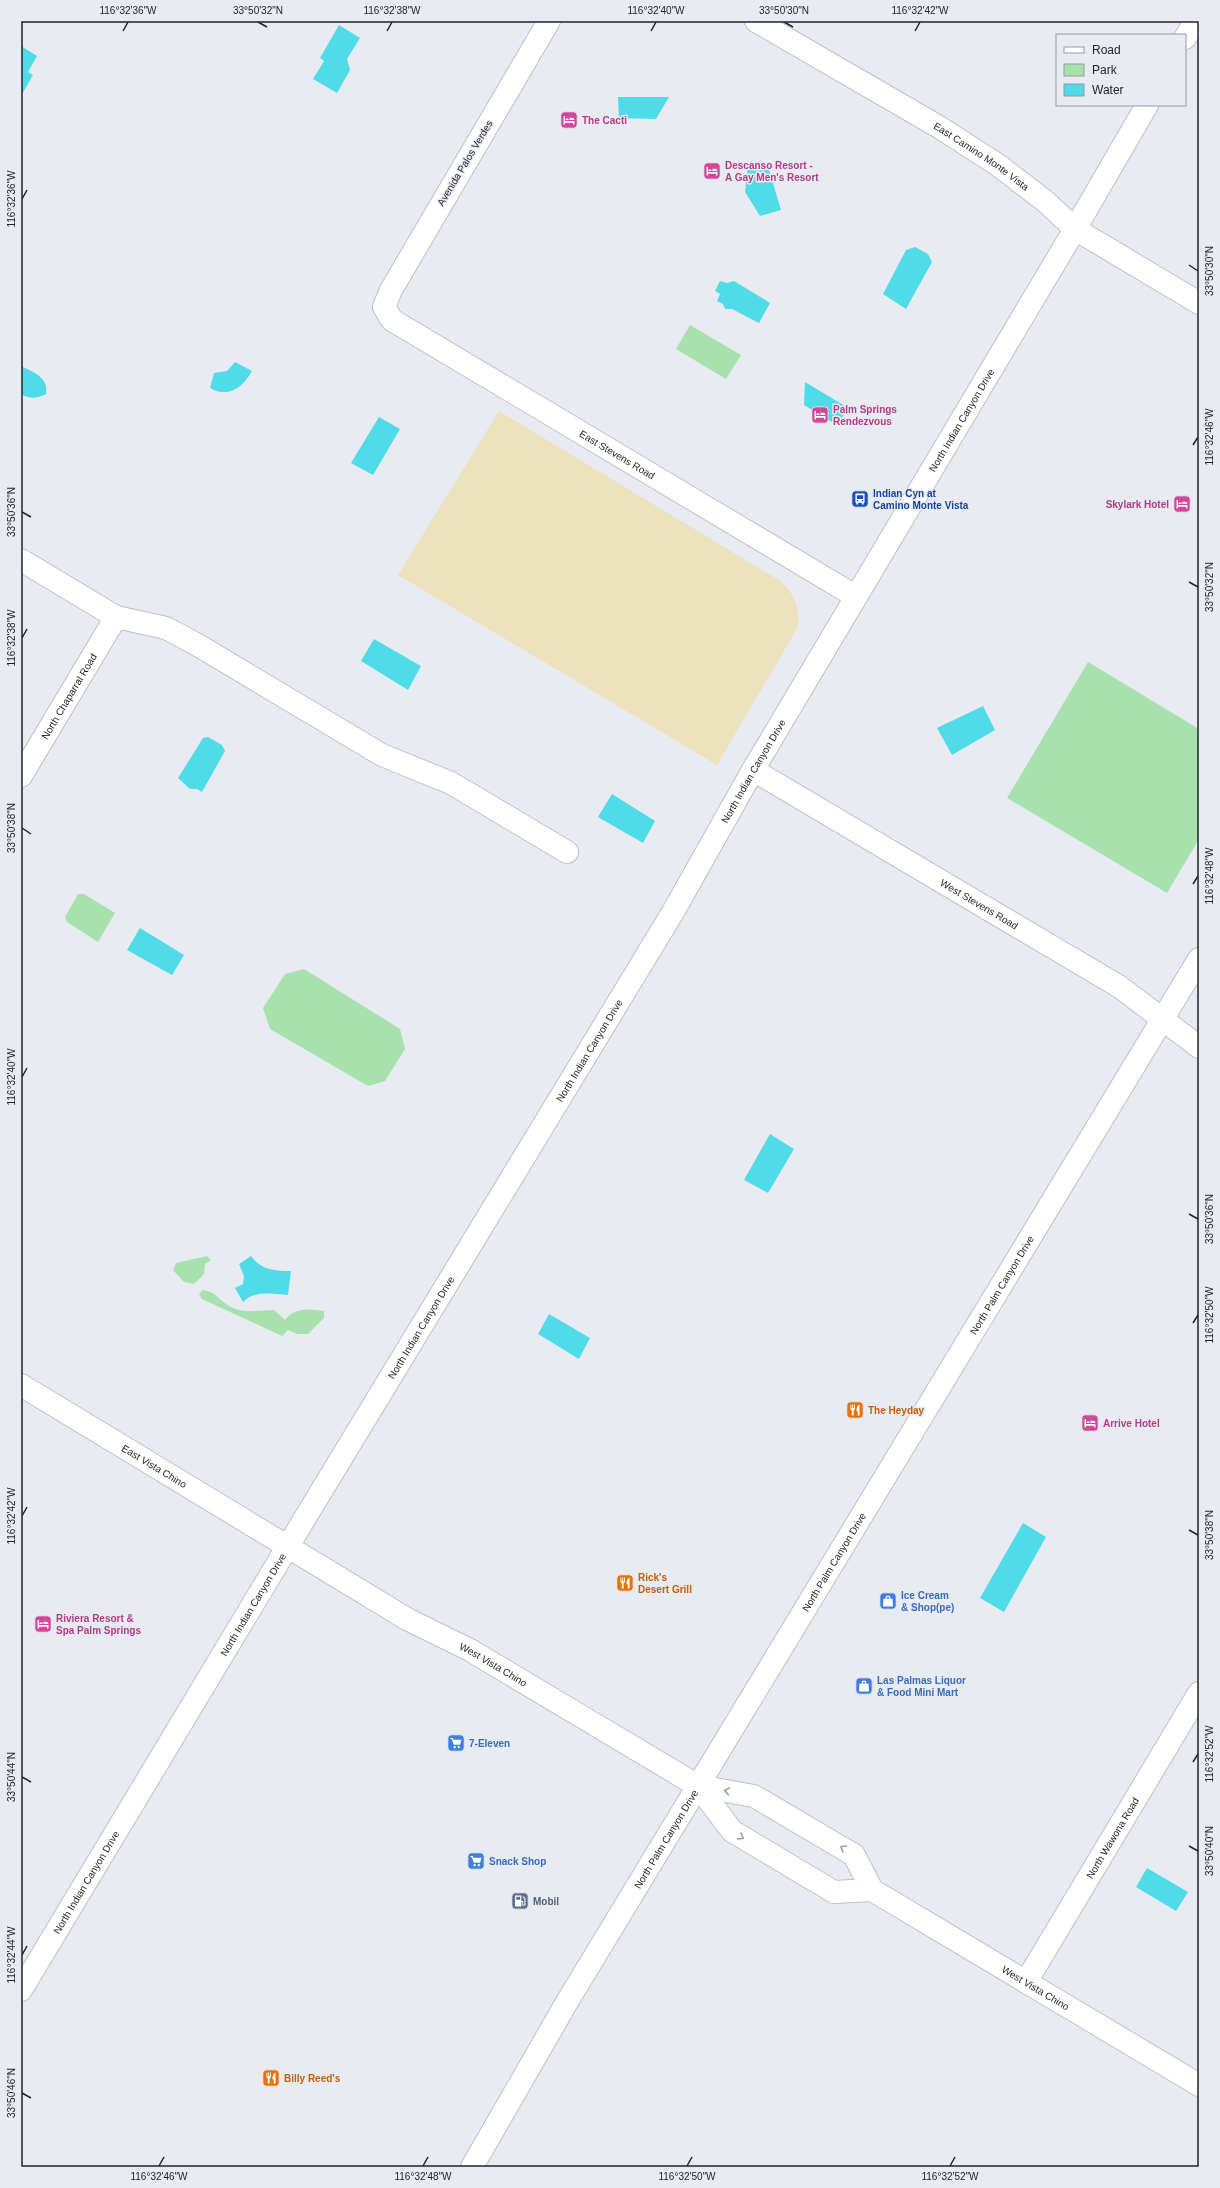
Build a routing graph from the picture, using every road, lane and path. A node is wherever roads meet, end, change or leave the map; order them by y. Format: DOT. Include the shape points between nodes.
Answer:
graph roads {
  1 [pos="550,21"];
  2 [pos="756,21"];
  3 [pos="1195,21"];
  4 [pos="1186,36"];
  5 [pos="1146,106"];
  6 [pos="1075,229"];
  7 [pos="1199,303"];
  8 [pos="384,307"];
  9 [pos="21,560"];
  10 [pos="856,596"];
  11 [pos="116,617"];
  12 [pos="753,770"];
  13 [pos="21,776"];
  14 [pos="567,852"];
  15 [pos="1199,959"];
  16 [pos="1163,1019"];
  17 [pos="1199,1047"];
  18 [pos="21,1385"];
  19 [pos="288,1546"];
  20 [pos="1199,1693"];
  21 [pos="698,1786"];
  22 [pos="872,1890"];
  23 [pos="1026,1982"];
  24 [pos="21,1990"];
  25 [pos="1199,2085"];
  26 [pos="472,2167"];
  1 -- 8 [label="main road, Avenida Palos Verdes" via="390,290"];
  2 -- 6 [label="main road, East Camino Monte Vista" via="940,127 998,165 1045,201"];
  3 -- 4 [label="main road"];
  5 -- 6 [label="main road, North Indian Canyon Drive"];
  6 -- 7 [label="main road, East Camino Monte Vista"];
  6 -- 10 [label="main road, North Indian Canyon Drive"];
  8 -- 10 [label="main road, East Stevens Road" via="392,320"];
  9 -- 11 [label="main road"];
  10 -- 12 [label="main road, North Indian Canyon Drive"];
  11 -- 13 [label="main road, North Chaparral Road"];
  11 -- 14 [label="main road" via="152,624 180,635 382,755 451,783"];
  12 -- 16 [label="main road, West Stevens Road" via="1120,987"];
  12 -- 19 [label="main road, North Indian Canyon Drive" via="669,919"];
  15 -- 16 [label="main road, North Palm Canyon Drive"];
  16 -- 17 [label="main road, West Stevens Road"];
  16 -- 21 [label="main road, North Palm Canyon Drive"];
  18 -- 19 [label="main road, East Vista Chino"];
  19 -- 21 [label="main road, West Vista Chino" via="407,1619 470,1650"];
  19 -- 24 [label="main road, North Indian Canyon Drive"];
  20 -- 23 [label="main road, North Wawona Road"];
  22 -- 21 [label="main road, West Vista Chino, one-way" via="854,1855 754,1796"];
  21 -- 22 [label="main road, West Vista Chino, one-way" via="732,1831 834,1892"];
  21 -- 26 [label="main road, North Palm Canyon Drive" via="567,2002"];
  22 -- 23 [label="main road, West Vista Chino"];
  23 -- 25 [label="main road, West Vista Chino"];
}
